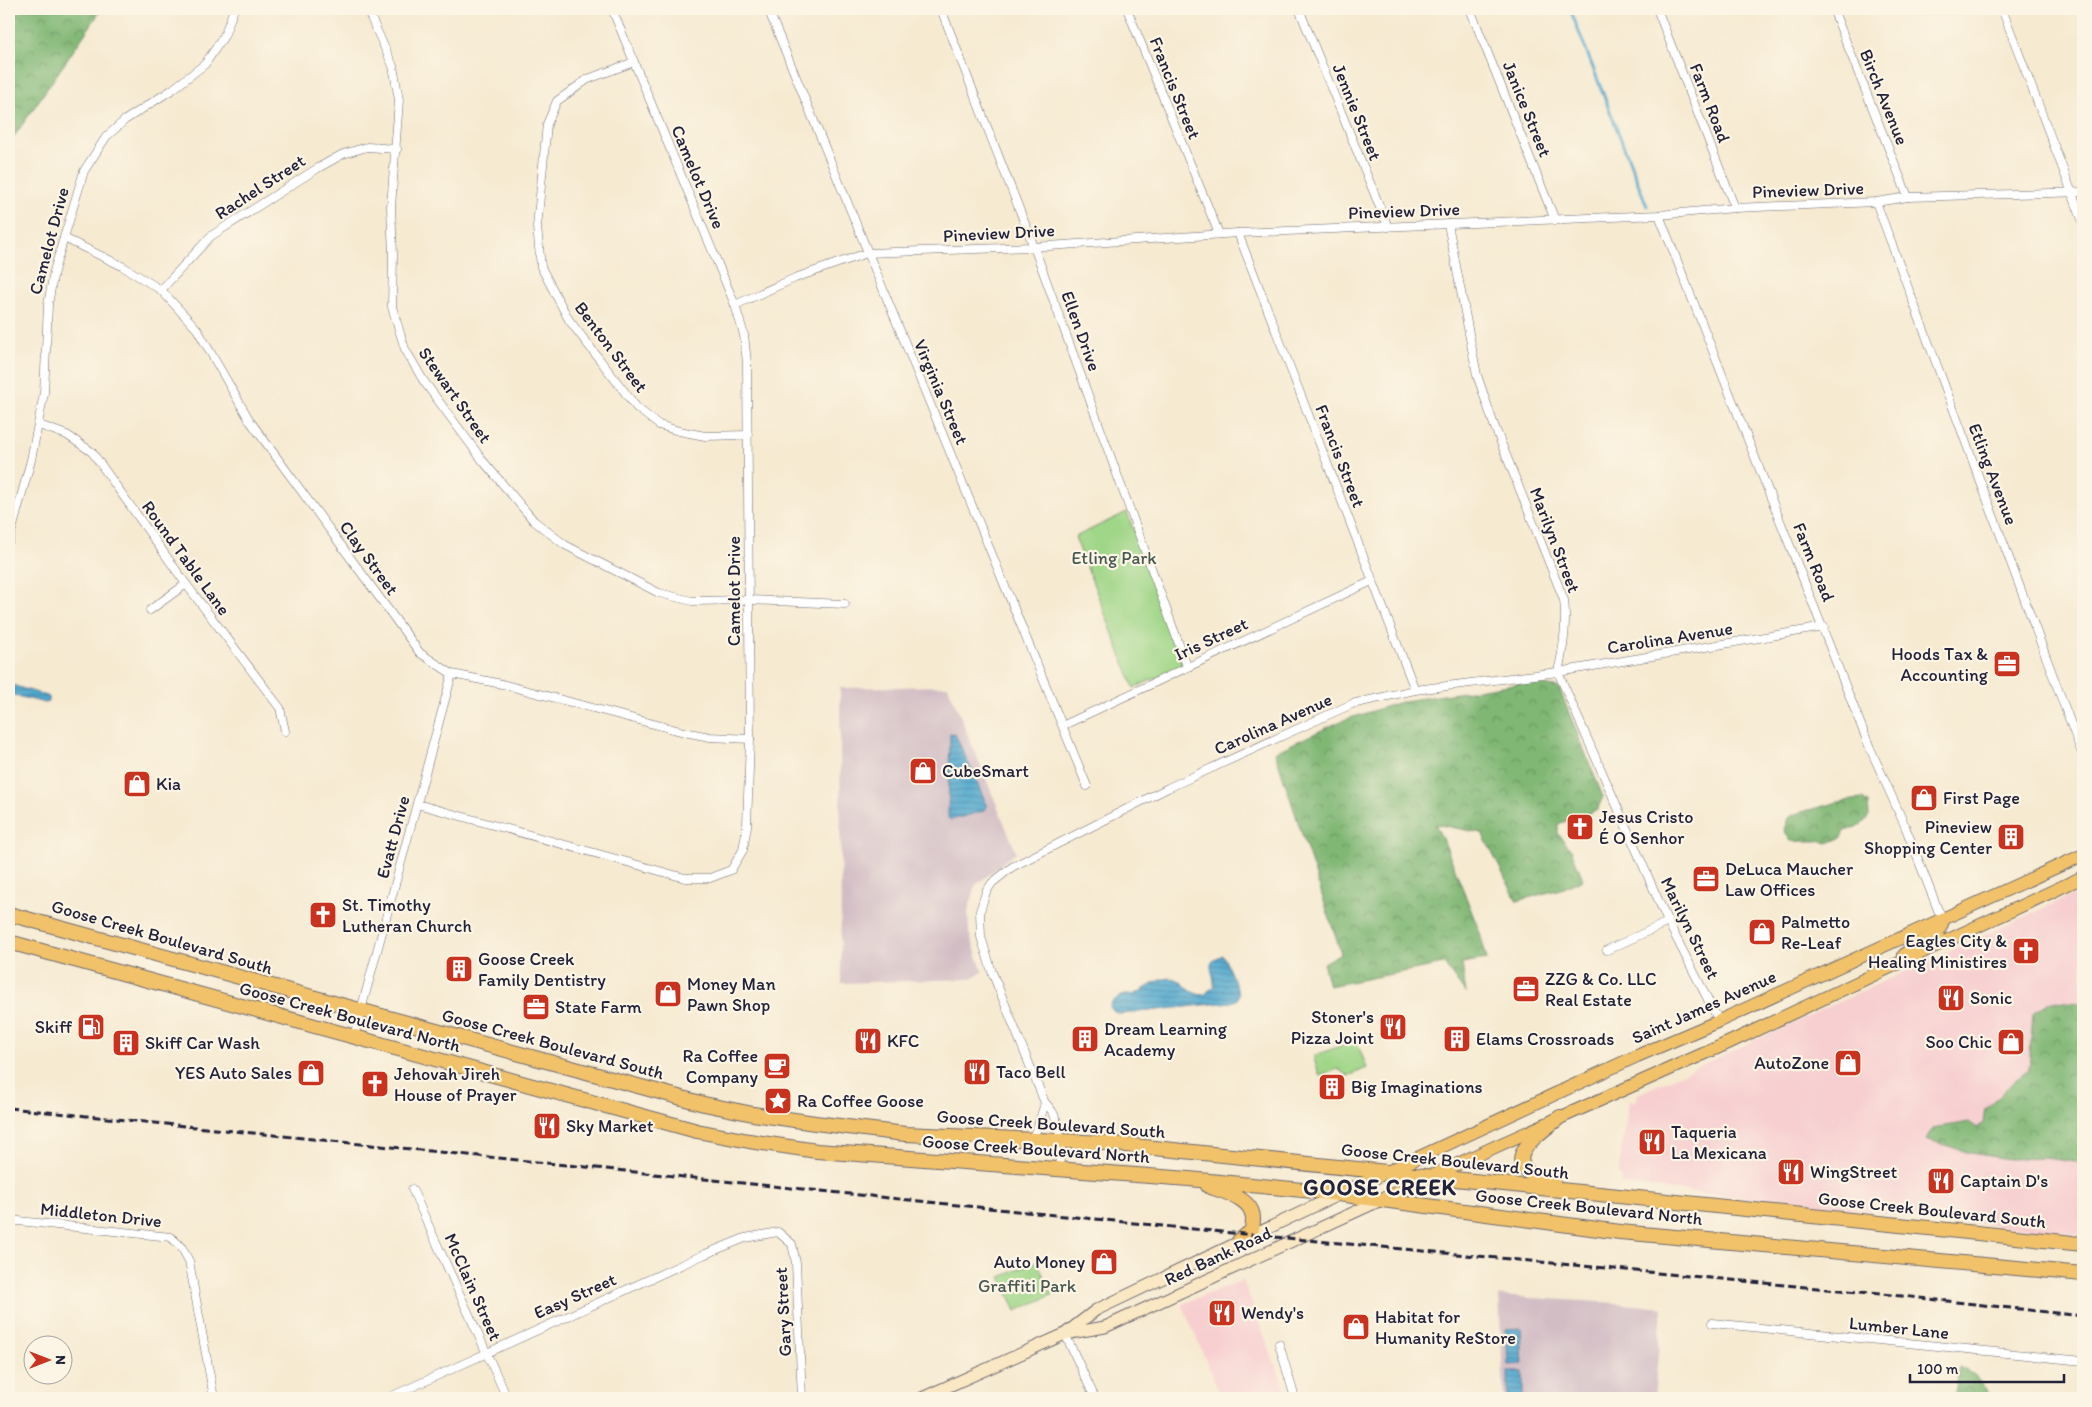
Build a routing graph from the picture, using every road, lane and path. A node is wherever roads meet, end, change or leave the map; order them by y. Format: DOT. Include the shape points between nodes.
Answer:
graph roads {
  1 [pos="234,9"];
  2 [pos="367,9"];
  3 [pos="612,9"];
  4 [pos="768,9"];
  5 [pos="941,9"];
  6 [pos="1126,9"];
  7 [pos="1299,9"];
  8 [pos="1470,9"];
  9 [pos="1657,9"];
  10 [pos="1833,9"];
  11 [pos="2002,9"];
  12 [pos="634,62"];
  13 [pos="397,149"];
  14 [pos="2072,192"];
  15 [pos="2083,192"];
  16 [pos="1908,197"];
  17 [pos="1876,202"];
  18 [pos="1736,208"];
  19 [pos="1659,215"];
  20 [pos="1555,220"];
  21 [pos="2083,222"];
  22 [pos="1448,224"];
  23 [pos="1388,227"];
  24 [pos="1238,233"];
  25 [pos="1219,234"];
  26 [pos="64,238"];
  27 [pos="1034,247"];
  28 [pos="867,254"];
  29 [pos="161,290"];
  30 [pos="735,305"];
  31 [pos="39,425"];
  32 [pos="748,436"];
  33 [pos="9,542"];
  34 [pos="1372,581"];
  35 [pos="186,584"];
  36 [pos="749,600"];
  37 [pos="845,604"];
  38 [pos="150,610"];
  39 [pos="1824,627"];
  40 [pos="1187,666"];
  41 [pos="1558,672"];
  42 [pos="452,674"];
  43 [pos="1415,690"];
  44 [pos="1064,725"];
  45 [pos="285,732"];
  46 [pos="750,739"];
  47 [pos="2083,756"];
  48 [pos="1087,786"];
  49 [pos="418,804"];
  50 [pos="2083,855"];
  51 [pos="2080,878"];
  52 [pos="9,914"];
  53 [pos="1944,919"];
  54 [pos="1668,922"];
  55 [pos="9,942"];
  56 [pos="1607,950"];
  57 [pos="1904,961"];
  58 [pos="361,1011"];
  59 [pos="1719,1021"];
  60 [pos="354,1036"];
  61 [pos="1045,1103"];
  62 [pos="1560,1117"];
  63 [pos="1031,1139"];
  64 [pos="1061,1141"];
  65 [pos="1059,1169"];
  66 [pos="1386,1173"];
  67 [pos="1428,1177"];
  68 [pos="1189,1179"];
  69 [pos="412,1189"];
  70 [pos="1576,1192"];
  71 [pos="1340,1194"];
  72 [pos="1382,1199"];
  73 [pos="9,1220"];
  74 [pos="778,1232"];
  75 [pos="1239,1241"];
  76 [pos="2083,1244"];
  77 [pos="2083,1274"];
  78 [pos="1712,1323"];
  79 [pos="1065,1334"];
  80 [pos="1279,1344"];
  81 [pos="486,1352"];
  82 [pos="2083,1361"];
  83 [pos="214,1398"];
  84 [pos="388,1398"];
  85 [pos="507,1398"];
  86 [pos="802,1398"];
  87 [pos="922,1398"];
  88 [pos="1095,1398"];
  89 [pos="1295,1398"];
  1 -- 26 [label="street, Camelot Drive" via="224,36 205,64 106,137 84,170"];
  2 -- 13 [label="street, Stewart Street" via="393,66 398,100"];
  3 -- 12 [label="street, Camelot Drive"];
  4 -- 28 [label="street, Virginia Street"];
  5 -- 27 [label="street, Ellen Drive"];
  6 -- 25 [label="street, Francis Street"];
  7 -- 23 [label="street, Jennie Street"];
  8 -- 20 [label="street, Janice Street"];
  9 -- 18 [label="street, Farm Road"];
  10 -- 16 [label="street, Birch Avenue"];
  11 -- 14 [label="street"];
  12 -- 30 [label="street, Camelot Drive"];
  12 -- 32 [label="street, Benton Street" via="588,79 557,101 547,124 537,227 542,267 569,320 637,408 659,425 679,431 705,436"];
  13 -- 29 [label="street, Rachel Street" via="367,147 343,154 318,168 211,236"];
  13 -- 36 [label="street, Stewart Street" via="391,207 392,307 405,349 423,380 483,461 534,521 565,545 659,593 692,601"];
  14 -- 15 [label="street, Pineview Drive"];
  14 -- 16 [label="street, Pineview Drive"];
  14 -- 21 [label="street"];
  16 -- 17 [label="street, Pineview Drive"];
  17 -- 18 [label="street, Pineview Drive"];
  17 -- 47 [label="street, Etling Avenue"];
  18 -- 19 [label="street, Pineview Drive"];
  19 -- 20 [label="street, Pineview Drive"];
  19 -- 39 [label="street, Farm Road"];
  20 -- 22 [label="street, Pineview Drive"];
  22 -- 23 [label="street, Pineview Drive"];
  22 -- 41 [label="street, Marilyn Street" via="1477,376 1564,600 1564,647"];
  23 -- 24 [label="street, Pineview Drive"];
  24 -- 25 [label="street, Pineview Drive"];
  24 -- 34 [label="street, Francis Street"];
  25 -- 27 [label="street, Pineview Drive"];
  26 -- 29 [label="street, Clay Street" via="122,266"];
  26 -- 31 [label="street, Camelot Drive" via="48,306 46,379"];
  27 -- 28 [label="street, Pineview Drive"];
  27 -- 40 [label="street, Ellen Drive"];
  28 -- 30 [label="street, Pineview Drive" via="795,278"];
  28 -- 44 [label="street, Virginia Street"];
  29 -- 42 [label="street, Clay Street" via="197,329 250,421 420,653"];
  30 -- 32 [label="street, Camelot Drive" via="744,335 747,363"];
  31 -- 33 [label="street, Camelot Drive"];
  31 -- 35 [label="street, Round Table Lane" via="67,435 92,452"];
  32 -- 36 [label="street, Camelot Drive"];
  34 -- 40 [label="street, Iris Street"];
  34 -- 43 [label="street, Francis Street"];
  35 -- 38 [label="street"];
  35 -- 45 [label="street, Round Table Lane" via="280,708"];
  36 -- 37 [label="street, Stewart Street"];
  36 -- 46 [label="street, Camelot Drive"];
  39 -- 41 [label="street, Carolina Avenue"];
  39 -- 53 [label="street, Farm Road" via="1870,748"];
  40 -- 44 [label="street, Iris Street"];
  41 -- 43 [label="street, Carolina Avenue"];
  41 -- 54 [label="street, Marilyn Street"];
  42 -- 46 [label="street, Clay Street" via="684,732"];
  42 -- 49 [label="street, Evatt Drive"];
  43 -- 61 [label="street, Carolina Avenue" via="1352,704 1168,788 1012,866 992,883 982,901 981,937"];
  44 -- 48 [label="street, Virginia Street"];
  46 -- 49 [label="street, Camelot Drive" via="744,850 731,870 710,878 685,878"];
  49 -- 58 [label="street, Evatt Drive"];
  50 -- 53 [label="main road, Saint James Avenue"];
  51 -- 57 [label="main road"];
  52 -- 58 [label="highway, Goose Creek Boulevard South"];
  53 -- 57 [label="main road" via="1938,933 1912,947 1904,955"];
  53 -- 59 [label="main road, Saint James Avenue"];
  54 -- 56 [label="street"];
  54 -- 59 [label="street, Marilyn Street"];
  55 -- 60 [label="highway, Goose Creek Boulevard North"];
  57 -- 62 [label="main road"];
  58 -- 60 [label="street, Evatt Drive"];
  58 -- 63 [label="highway, Goose Creek Boulevard South" via="753,1114 906,1134"];
  59 -- 66 [label="main road, Saint James Avenue"];
  60 -- 65 [label="highway, Goose Creek Boulevard North" via="697,1131 749,1141 817,1152"];
  61 -- 63 [label="street" via="1038,1129"];
  61 -- 64 [label="street, Carolina Avenue" via="1051,1108"];
  62 -- 67 [label="main road"];
  62 -- 70 [label="highway" via="1523,1149 1523,1167 1542,1181"];
  63 -- 64 [label="highway, Goose Creek Boulevard South"];
  64 -- 65 [label="street, Carolina Avenue"];
  64 -- 66 [label="highway, Goose Creek Boulevard South"];
  65 -- 68 [label="highway, Goose Creek Boulevard North"];
  66 -- 67 [label="highway, Goose Creek Boulevard South"];
  66 -- 71 [label="main road, Saint James Avenue"];
  67 -- 70 [label="highway, Goose Creek Boulevard South"];
  67 -- 72 [label="main road"];
  68 -- 71 [label="highway, Goose Creek Boulevard North"];
  68 -- 75 [label="highway" via="1240,1198 1248,1205 1253,1225"];
  69 -- 81 [label="street, McClain Street"];
  70 -- 76 [label="highway, Goose Creek Boulevard South"];
  71 -- 72 [label="highway, Goose Creek Boulevard North"];
  71 -- 75 [label="main road, Red Bank Road"];
  72 -- 77 [label="highway, Goose Creek Boulevard North" via="1620,1232"];
  72 -- 79 [label="main road, Red Bank Road" via="1105,1327"];
  73 -- 83 [label="street, Middleton Drive" via="171,1237 189,1261"];
  74 -- 81 [label="street, Easy Street" via="745,1238"];
  74 -- 86 [label="street, Gary Street" via="792,1244 796,1262"];
  75 -- 79 [label="main road, Red Bank Road" via="1096,1310"];
  78 -- 82 [label="street, Lumber Lane"];
  79 -- 87 [label="main road, Red Bank Road"];
  79 -- 88 [label="street"];
  80 -- 89 [label="street"];
  81 -- 84 [label="street, Easy Street"];
  81 -- 85 [label="street, McClain Street"];
}
